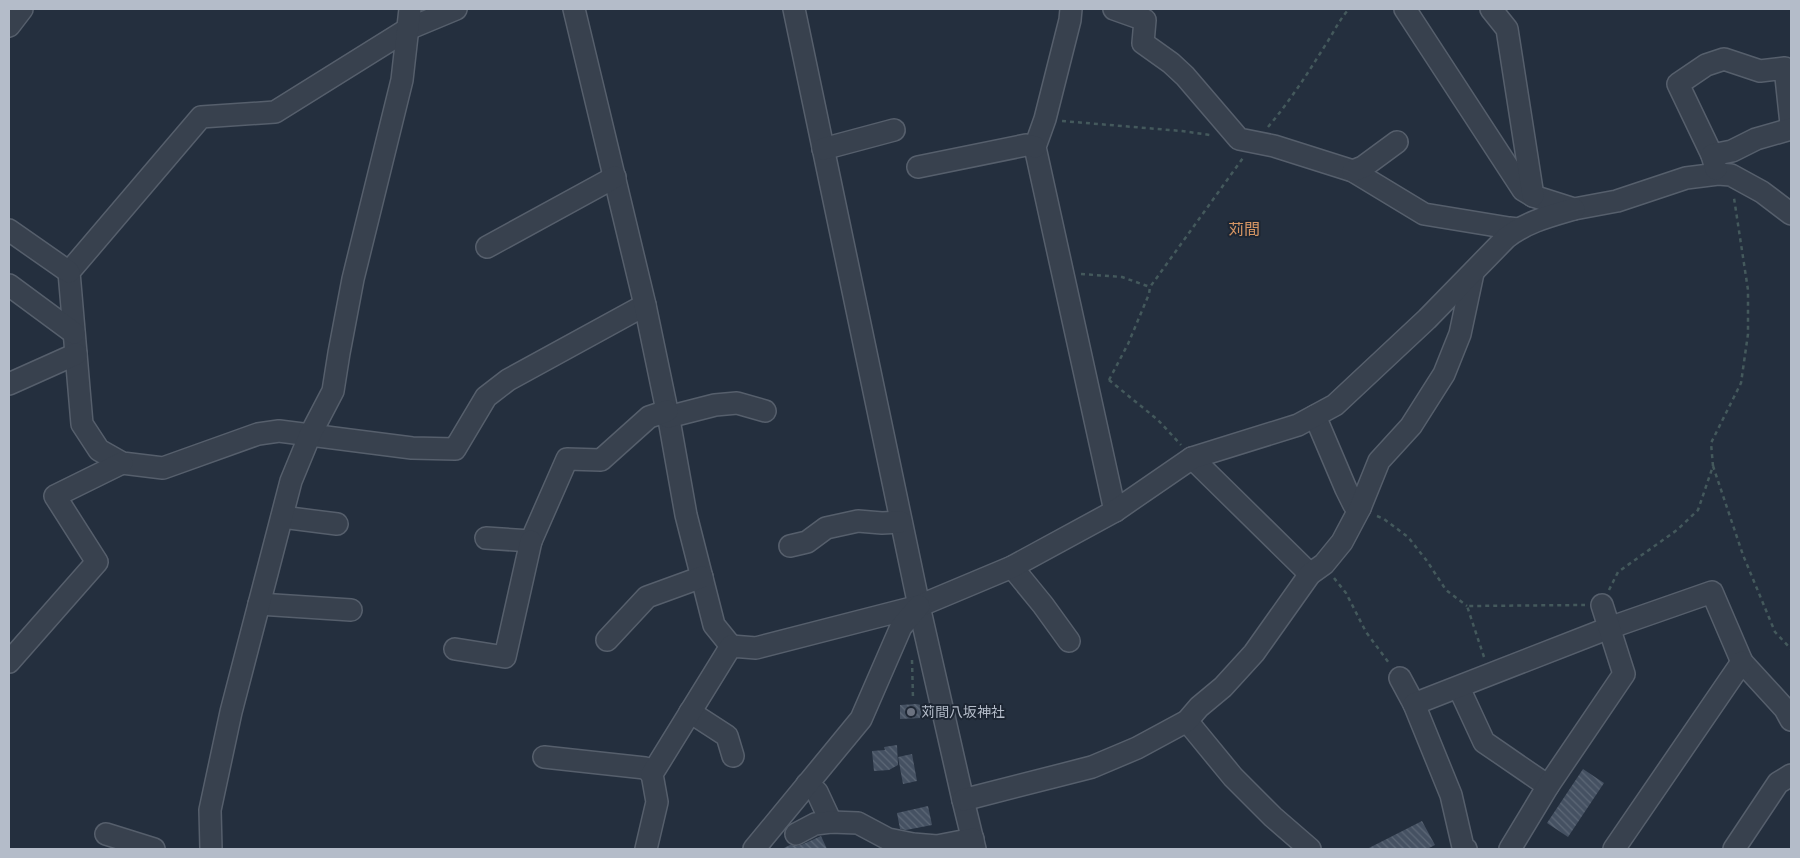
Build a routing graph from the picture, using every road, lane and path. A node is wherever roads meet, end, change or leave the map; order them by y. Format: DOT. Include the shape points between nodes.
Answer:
graph roads {
  1 [pos="456,9"];
  2 [pos="574,9"];
  3 [pos="794,9"];
  4 [pos="1071,9"];
  5 [pos="1114,9"];
  6 [pos="1349,9"];
  7 [pos="1405,9"];
  8 [pos="1491,9"];
  9 [pos="409,19"];
  10 [pos="1788,67"];
  11 [pos="1045,119"];
  12 [pos="1791,124"];
  13 [pos="894,130"];
  14 [pos="1791,130"];
  15 [pos="1210,135"];
  16 [pos="1255,141"];
  17 [pos="1397,142"];
  18 [pos="1035,147"];
  19 [pos="823,149"];
  20 [pos="918,167"];
  21 [pos="1720,168"];
  22 [pos="1353,171"];
  23 [pos="614,178"];
  24 [pos="1533,196"];
  25 [pos="1574,209"];
  26 [pos="1791,214"];
  27 [pos="1518,228"];
  28 [pos="9,230"];
  29 [pos="487,247"];
  30 [pos="69,272"];
  31 [pos="1062,272"];
  32 [pos="1473,273"];
  33 [pos="9,285"];
  34 [pos="1150,287"];
  35 [pos="645,305"];
  36 [pos="74,333"];
  37 [pos="76,354"];
  38 [pos="1083,369"];
  39 [pos="1109,380"];
  40 [pos="9,384"];
  41 [pos="765,410"];
  42 [pos="668,414"];
  43 [pos="1315,416"];
  44 [pos="310,435"];
  45 [pos="1192,458"];
  46 [pos="122,463"];
  47 [pos="1713,466"];
  48 [pos="1360,508"];
  49 [pos="1115,511"];
  50 [pos="282,517"];
  51 [pos="901,522"];
  52 [pos="337,524"];
  53 [pos="486,538"];
  54 [pos="531,541"];
  55 [pos="790,546"];
  56 [pos="1012,567"];
  57 [pos="1317,569"];
  58 [pos="702,577"];
  59 [pos="260,604"];
  60 [pos="1602,605"];
  61 [pos="919,606"];
  62 [pos="1467,606"];
  63 [pos="351,610"];
  64 [pos="1609,628"];
  65 [pos="607,640"];
  66 [pos="1069,641"];
  67 [pos="730,646"];
  68 [pos="455,649"];
  69 [pos="1791,649"];
  70 [pos="9,662"];
  71 [pos="1742,662"];
  72 [pos="1490,675"];
  73 [pos="1400,678"];
  74 [pos="1459,688"];
  75 [pos="1414,704"];
  76 [pos="690,712"];
  77 [pos="1791,720"];
  78 [pos="1187,721"];
  79 [pos="733,756"];
  80 [pos="544,757"];
  81 [pos="652,774"];
  82 [pos="1791,775"];
  83 [pos="808,784"];
  84 [pos="1548,786"];
  85 [pos="962,800"];
  86 [pos="783,814"];
  87 [pos="831,822"];
  88 [pos="106,834"];
  89 [pos="800,842"];
  90 [pos="974,844"];
  91 [pos="154,849"];
  92 [pos="211,849"];
  93 [pos="646,849"];
  94 [pos="754,849"];
  95 [pos="1310,849"];
  96 [pos="1462,849"];
  97 [pos="1510,849"];
  98 [pos="1614,849"];
  99 [pos="1734,849"];
  1 -- 9 [label="street"];
  2 -- 23 [label="street"];
  3 -- 19 [label="street"];
  4 -- 11 [label="street"];
  5 -- 16 [label="street" via="1145,20 1143,43 1185,76 1239,138"];
  6 -- 16 [label="path" via="1338,21 1328,43 1282,110"];
  7 -- 24 [label="street" via="1523,190"];
  8 -- 24 [label="street" via="1507,29"];
  9 -- 30 [label="street" via="274,112 201,117"];
  9 -- 44 [label="street" via="402,80 353,279 333,391"];
  10 -- 12 [label="street"];
  10 -- 21 [label="street" via="1760,71 1724,59 1706,65 1678,84"];
  11 -- 15 [label="path"];
  11 -- 18 [label="street"];
  13 -- 19 [label="street"];
  14 -- 21 [label="street" via="1756,139 1732,152"];
  16 -- 22 [label="street"];
  16 -- 34 [label="path"];
  17 -- 22 [label="street"];
  18 -- 20 [label="street" via="1026,145"];
  18 -- 31 [label="street"];
  19 -- 51 [label="street"];
  21 -- 25 [label="street" via="1617,201"];
  21 -- 26 [label="street" via="1762,192"];
  21 -- 47 [label="path" via="1748,290 1748,334 1741,383 1711,443"];
  22 -- 27 [label="street" via="1424,214"];
  23 -- 29 [label="street"];
  23 -- 35 [label="street"];
  24 -- 25 [label="street"];
  25 -- 27 [label="street"];
  27 -- 32 [label="street"];
  28 -- 30 [label="street"];
  30 -- 36 [label="street"];
  31 -- 34 [label="path" via="1122,277"];
  31 -- 38 [label="street"];
  32 -- 43 [label="street" via="1335,405"];
  32 -- 48 [label="street" via="1460,334 1444,374 1411,426 1379,461"];
  33 -- 36 [label="street"];
  34 -- 39 [label="path" via="1128,344"];
  35 -- 42 [label="street"];
  35 -- 44 [label="street" via="508,380 486,397 455,449 412,448"];
  36 -- 37 [label="street"];
  37 -- 40 [label="street"];
  37 -- 46 [label="street" via="82,424 99,450"];
  38 -- 39 [label="path" via="1098,372"];
  38 -- 49 [label="street"];
  39 -- 45 [label="path" via="1158,420"];
  41 -- 42 [label="street" via="736,403"];
  42 -- 54 [label="street" via="649,417 601,460 567,459"];
  42 -- 58 [label="street" via="686,515"];
  43 -- 45 [label="street" via="1298,425"];
  43 -- 48 [label="street" via="1346,489 1354,505"];
  44 -- 46 [label="street" via="278,431 258,434 163,468"];
  44 -- 50 [label="street" via="291,481"];
  45 -- 49 [label="street"];
  45 -- 57 [label="street"];
  46 -- 70 [label="street" via="55,496 98,562"];
  47 -- 60 [label="path" via="1698,510 1677,530 1618,572"];
  47 -- 69 [label="path" via="1743,555 1775,632"];
  48 -- 57 [label="street" via="1342,542"];
  48 -- 62 [label="path" via="1384,519 1408,537 1446,590"];
  49 -- 56 [label="street"];
  50 -- 52 [label="street"];
  50 -- 59 [label="street"];
  51 -- 55 [label="street" via="858,521 826,528 807,542"];
  51 -- 61 [label="street"];
  53 -- 54 [label="street"];
  54 -- 68 [label="street" via="505,657"];
  56 -- 61 [label="street"];
  56 -- 66 [label="street"];
  57 -- 73 [label="path" via="1346,593 1366,632"];
  57 -- 78 [label="street" via="1254,652"];
  58 -- 65 [label="street" via="647,597"];
  58 -- 67 [label="street" via="714,625"];
  59 -- 63 [label="street"];
  59 -- 92 [label="street" via="210,810"];
  60 -- 62 [label="path"];
  60 -- 64 [label="street"];
  61 -- 67 [label="street" via="756,648"];
  61 -- 83 [label="street" via="901,627 861,719"];
  61 -- 85 [label="street"];
  62 -- 72 [label="path"];
  64 -- 71 [label="street" via="1712,592"];
  64 -- 72 [label="street"];
  64 -- 84 [label="street" via="1624,674"];
  67 -- 76 [label="street"];
  71 -- 77 [label="street" via="1785,709"];
  71 -- 98 [label="street"];
  72 -- 74 [label="street"];
  73 -- 75 [label="street"];
  74 -- 75 [label="street"];
  74 -- 84 [label="street" via="1484,742"];
  75 -- 96 [label="street" via="1451,794"];
  76 -- 79 [label="street" via="727,736"];
  76 -- 81 [label="street"];
  78 -- 85 [label="street" via="1137,748 1092,767"];
  78 -- 95 [label="street" via="1233,778"];
  80 -- 81 [label="street" via="645,768"];
  81 -- 93 [label="street" via="657,802"];
  82 -- 99 [label="street" via="1778,783"];
  83 -- 86 [label="street"];
  83 -- 87 [label="street" via="817,792"];
  84 -- 97 [label="street"];
  85 -- 90 [label="street"];
  86 -- 89 [label="street"];
  86 -- 94 [label="street"];
  87 -- 89 [label="street" via="815,824"];
  87 -- 90 [label="street" via="858,823 888,839 913,844"];
  88 -- 91 [label="street"];
}
